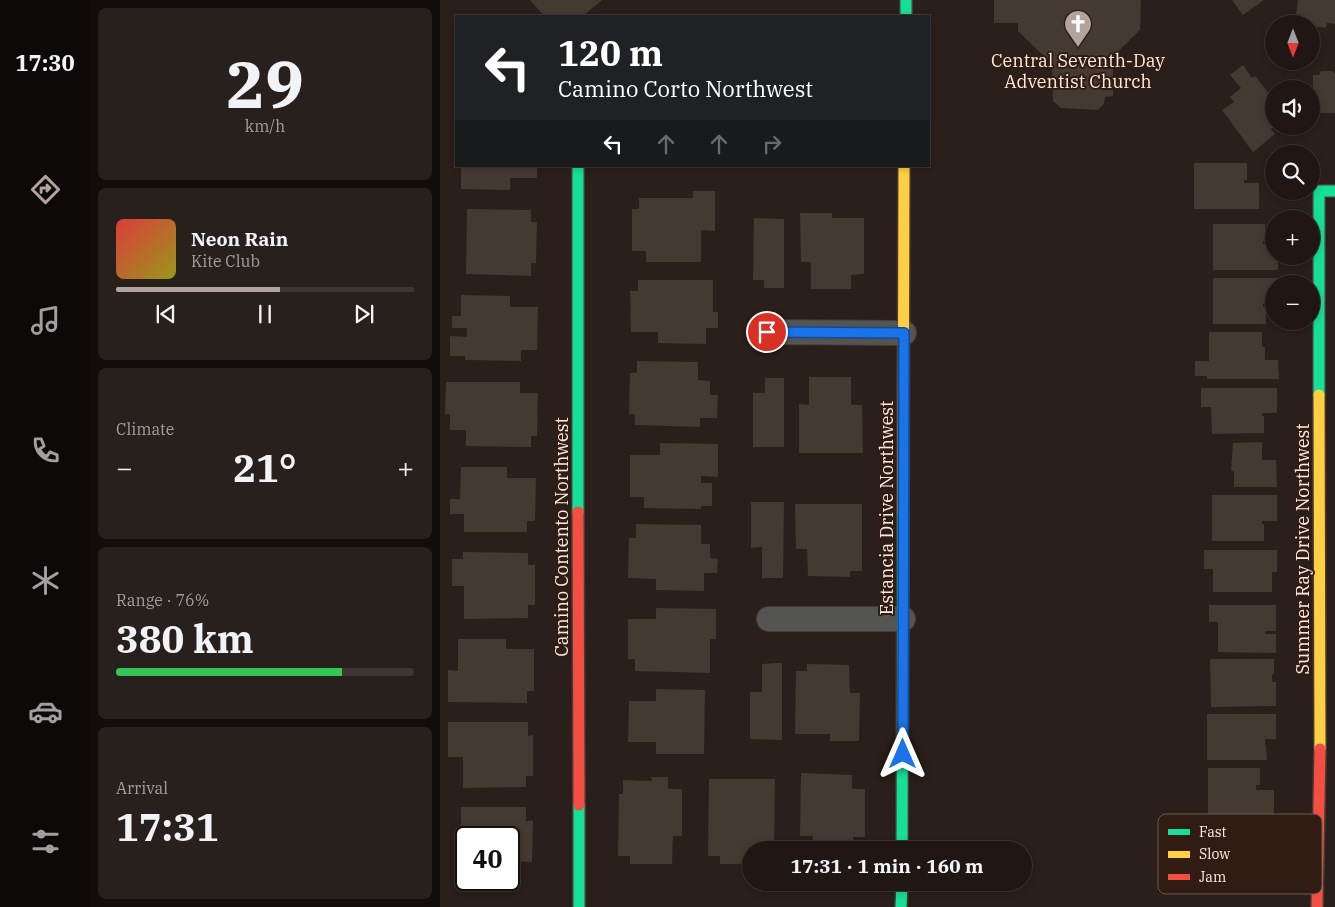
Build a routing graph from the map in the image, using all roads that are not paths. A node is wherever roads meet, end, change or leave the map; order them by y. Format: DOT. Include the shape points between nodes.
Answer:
graph roads {
  1 [pos="906,0"];
  2 [pos="906,15"];
  3 [pos="578,167"];
  4 [pos="904,167"];
  5 [pos="1335,191"];
  6 [pos="767,332"];
  7 [pos="904,333"];
  8 [pos="1327,473"];
  9 [pos="769,619"];
  10 [pos="903,619"];
  11 [pos="1327,749"];
  12 [pos="1322,821"];
  13 [pos="902,841"];
  14 [pos="902,891"];
  15 [pos="1317,894"];
  16 [pos="579,907"];
  17 [pos="901,907"];
  18 [pos="1316,907"];
  1 -- 2 [label="street"];
  3 -- 16 [label="street, Camino Contento Northwest"];
  4 -- 7 [label="street, Estancia Drive Northwest"];
  5 -- 8 [label="street, Summer Ray Drive Northwest" via="1319,191"];
  6 -- 7 [label="street"];
  7 -- 10 [label="street, Estancia Drive Northwest"];
  8 -- 11 [label="street, Summer Ray Drive Northwest"];
  9 -- 10 [label="street"];
  10 -- 13 [label="street, Estancia Drive Northwest"];
  11 -- 12 [label="street, Summer Ray Drive Northwest"];
  14 -- 17 [label="street"];
  15 -- 18 [label="street, Summer Ray Drive Northwest"];
}
